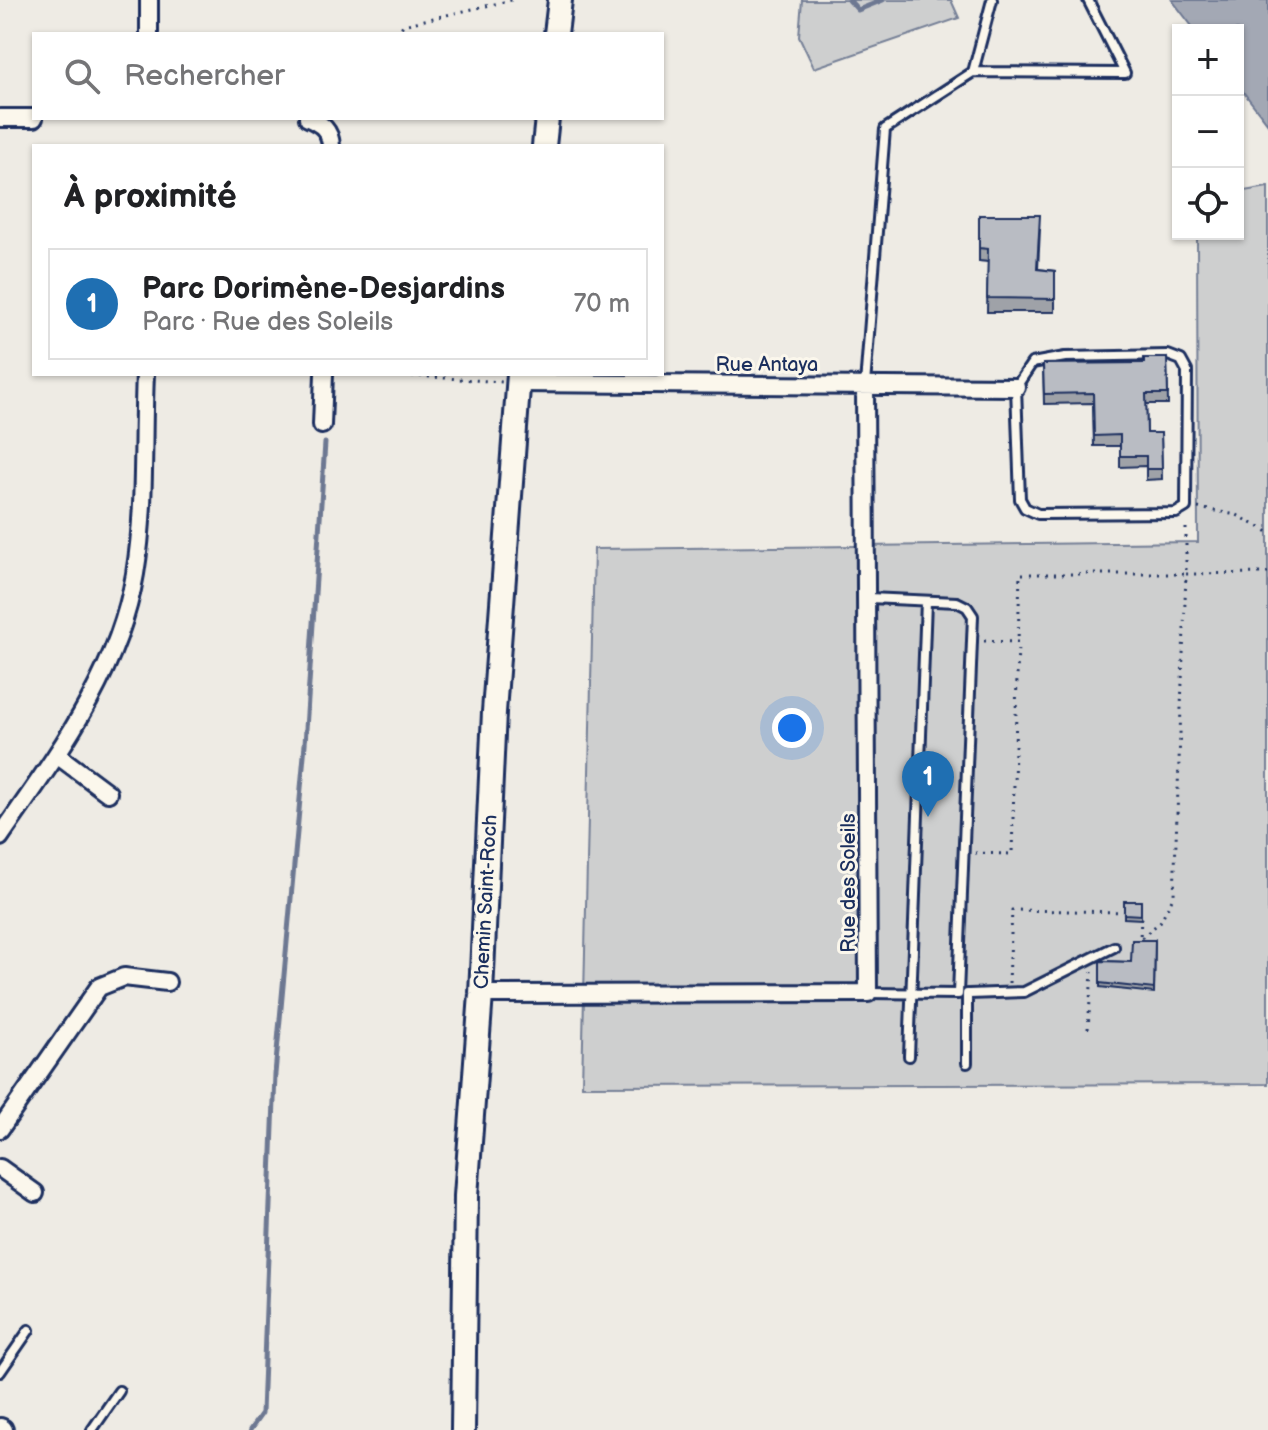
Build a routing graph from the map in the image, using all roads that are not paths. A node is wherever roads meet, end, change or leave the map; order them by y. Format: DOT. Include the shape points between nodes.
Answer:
graph roads {
  1 [pos="149,0"];
  2 [pos="560,0"];
  3 [pos="992,0"];
  4 [pos="1088,0"];
  5 [pos="149,32"];
  6 [pos="556,32"];
  7 [pos="973,72"];
  8 [pos="0,118"];
  9 [pos="32,118"];
  10 [pos="312,120"];
  11 [pos="547,120"];
  12 [pos="331,144"];
  13 [pos="544,144"];
  14 [pos="145,376"];
  15 [pos="324,376"];
  16 [pos="518,378"];
  17 [pos="865,385"];
  18 [pos="1016,387"];
  19 [pos="322,425"];
  20 [pos="869,598"];
  21 [pos="926,601"];
  22 [pos="57,755"];
  23 [pos="108,793"];
  24 [pos="0,837"];
  25 [pos="1114,947"];
  26 [pos="167,982"];
  27 [pos="912,992"];
  28 [pos="868,993"];
  29 [pos="481,994"];
  30 [pos="958,994"];
  31 [pos="969,994"];
  32 [pos="909,1056"];
  33 [pos="967,1063"];
  34 [pos="0,1129"];
  35 [pos="0,1168"];
  36 [pos="35,1193"];
  37 [pos="29,1330"];
  38 [pos="0,1372"];
  39 [pos="119,1391"];
  40 [pos="92,1430"];
  41 [pos="463,1430"];
  1 -- 5 [label="street"];
  2 -- 6 [label="main road"];
  3 -- 7 [label="lane"];
  4 -- 7 [label="lane" via="1125,73"];
  7 -- 17 [label="lane" via="885,129"];
  8 -- 9 [label="street"];
  10 -- 12 [label="street" via="328,133"];
  11 -- 13 [label="main road"];
  14 -- 22 [label="street" via="142,496 130,596 103,674"];
  15 -- 19 [label="street"];
  16 -- 17 [label="street, Rue Antaya"];
  16 -- 29 [label="main road, Chemin Saint-Roch"];
  17 -- 18 [label="street, Rue Antaya"];
  17 -- 20 [label="street, Rue des Soleils"];
  18 -- 18 [label="lane" via="1032,363 1046,358 1168,355 1181,360 1187,371 1186,507 1176,513 1038,514 1025,508 1020,499"];
  20 -- 21 [label="lane"];
  20 -- 28 [label="street, Rue des Soleils"];
  21 -- 27 [label="lane"];
  21 -- 30 [label="lane" via="957,602 973,616"];
  22 -- 23 [label="street"];
  22 -- 24 [label="street"];
  25 -- 31 [label="lane" via="1024,992"];
  26 -- 34 [label="street" via="124,977 99,987"];
  27 -- 28 [label="lane"];
  27 -- 30 [label="lane"];
  27 -- 32 [label="lane"];
  28 -- 29 [label="street"];
  29 -- 41 [label="main road, Chemin Saint-Roch" via="466,1196"];
  30 -- 31 [label="lane"];
  31 -- 33 [label="lane"];
  35 -- 36 [label="street"];
  37 -- 38 [label="lane"];
  39 -- 40 [label="lane"];
}
